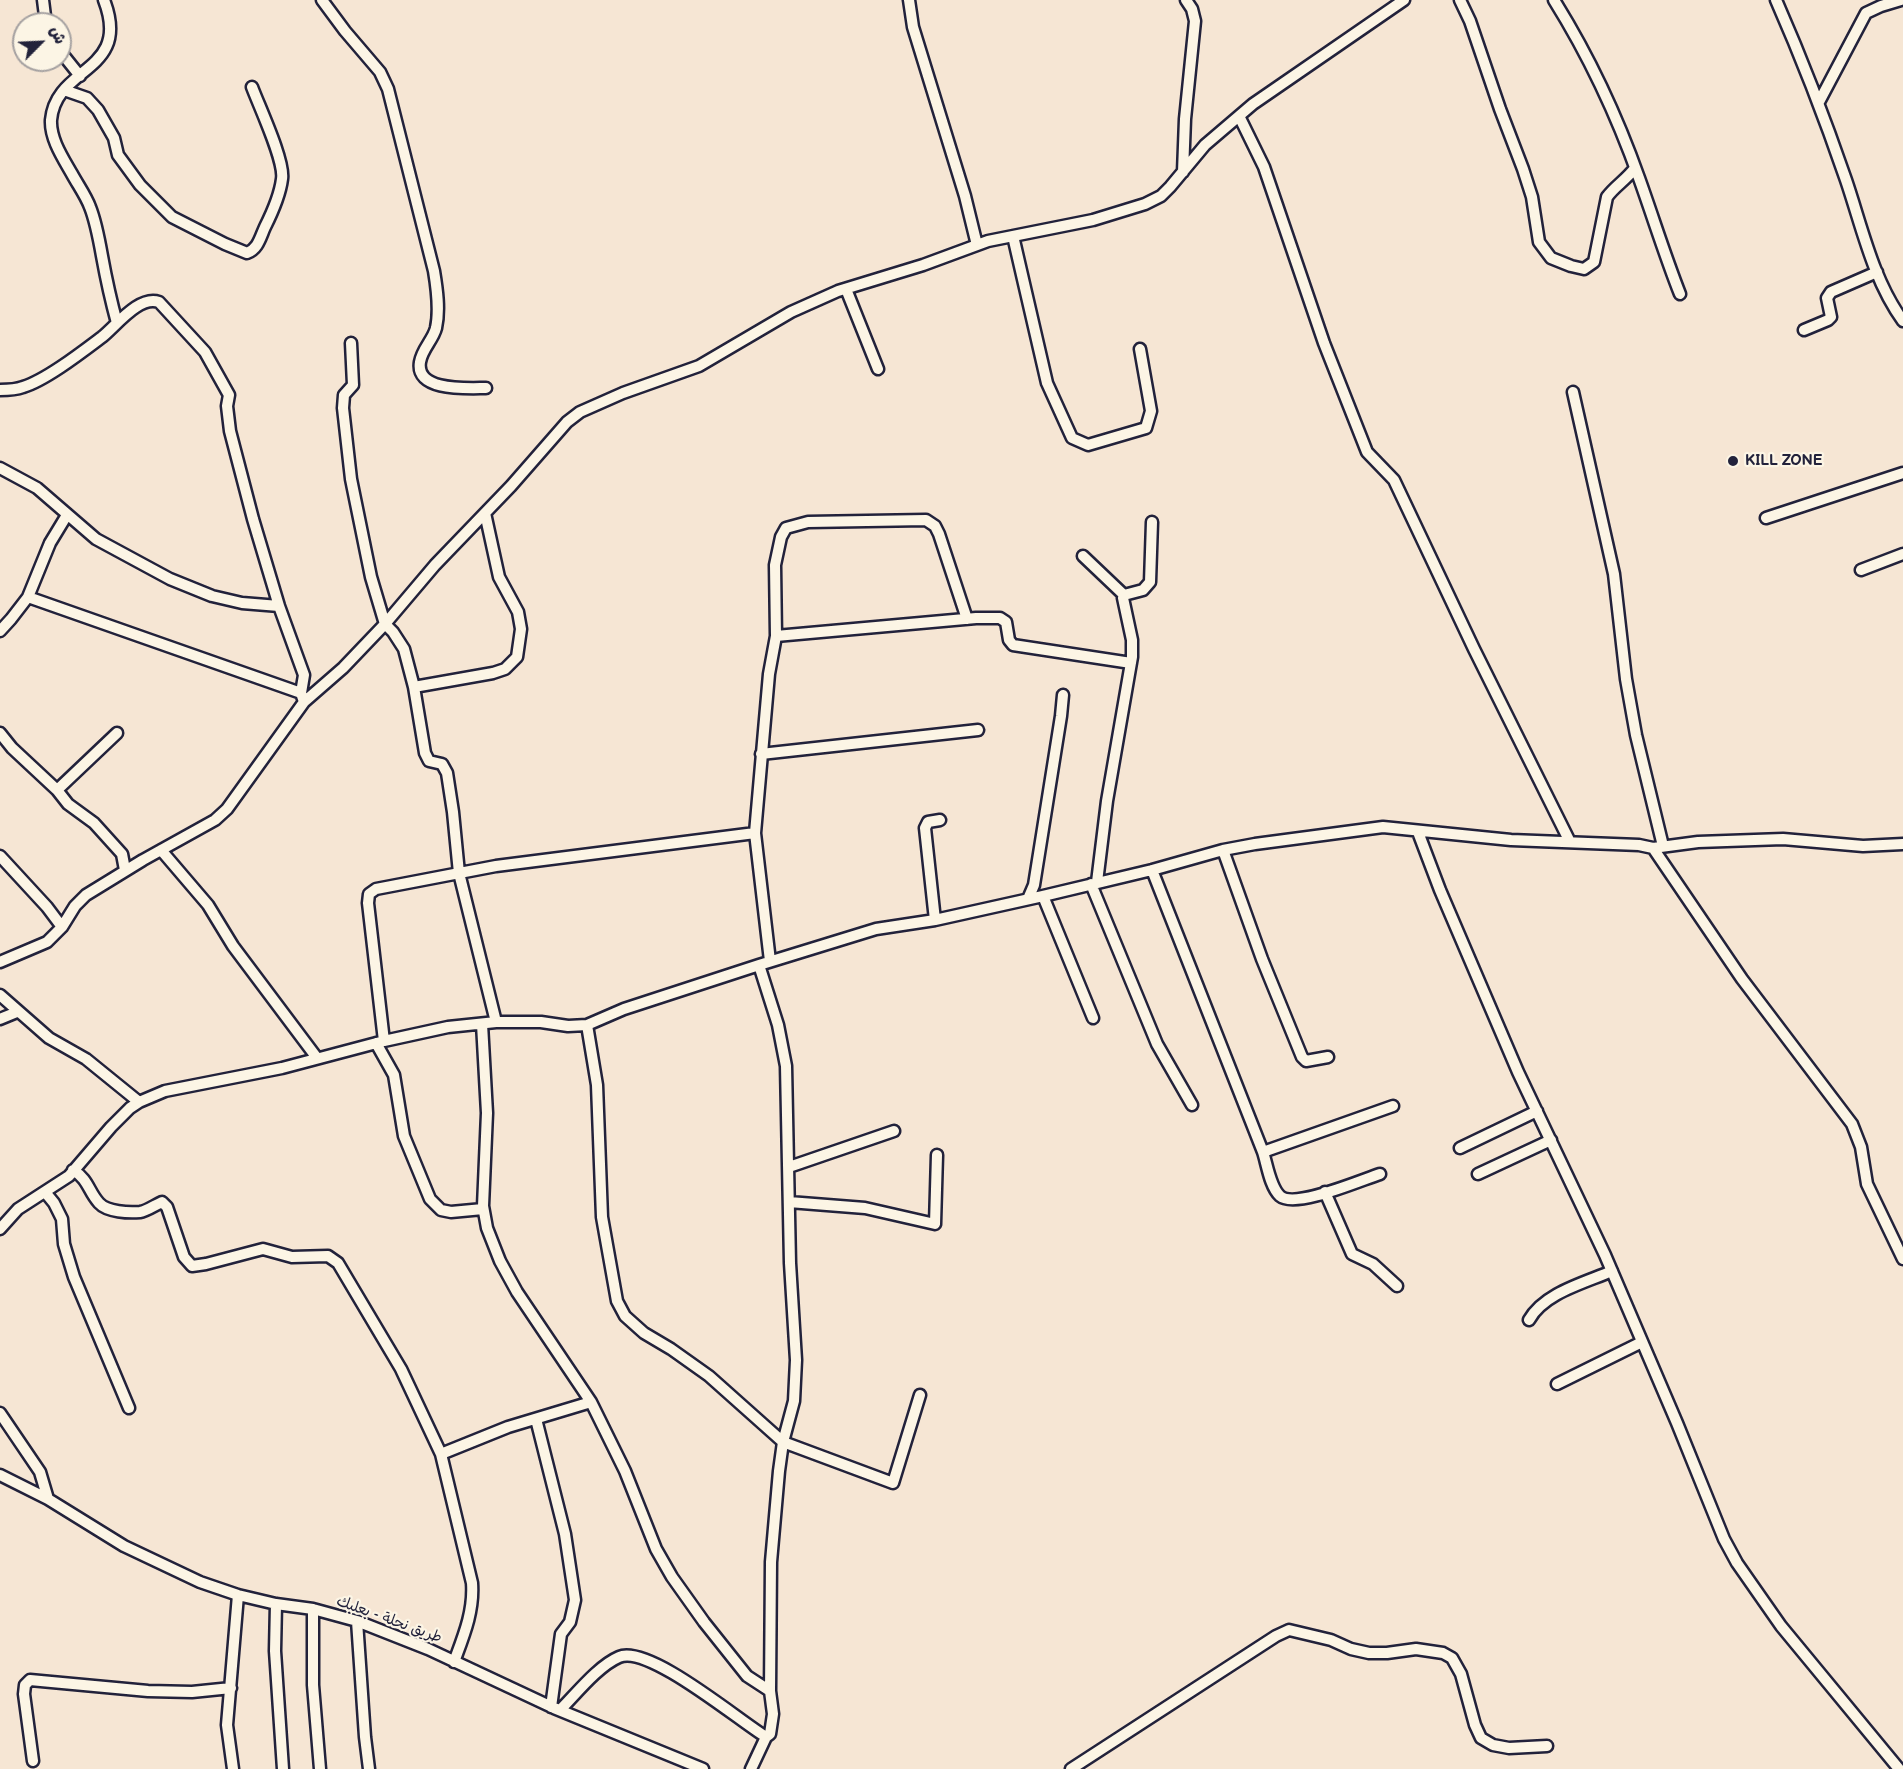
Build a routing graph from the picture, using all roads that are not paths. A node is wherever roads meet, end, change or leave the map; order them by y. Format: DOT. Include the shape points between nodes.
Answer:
graph roads {
  1 [pos="104,0"];
  2 [pos="322,0"];
  3 [pos="909,0"];
  4 [pos="1186,0"];
  5 [pos="1404,0"];
  6 [pos="1460,0"];
  7 [pos="1554,0"];
  8 [pos="1776,0"];
  9 [pos="1901,0"];
  10 [pos="72,66"];
  11 [pos="80,76"];
  12 [pos="252,87"];
  13 [pos="64,90"];
  14 [pos="1819,102"];
  15 [pos="1239,116"];
  16 [pos="1635,168"];
  17 [pos="1183,172"];
  18 [pos="1013,236"];
  19 [pos="977,245"];
  20 [pos="1877,272"];
  21 [pos="846,289"];
  22 [pos="1680,294"];
  23 [pos="1903,321"];
  24 [pos="117,323"];
  25 [pos="1804,330"];
  26 [pos="351,343"];
  27 [pos="1140,349"];
  28 [pos="878,369"];
  29 [pos="486,388"];
  30 [pos="0,390"];
  31 [pos="1573,392"];
  32 [pos="1,471"];
  33 [pos="1903,473"];
  34 [pos="485,513"];
  35 [pos="67,515"];
  36 [pos="1766,518"];
  37 [pos="1152,522"];
  38 [pos="1903,554"];
  39 [pos="1083,556"];
  40 [pos="1861,570"];
  41 [pos="1124,595"];
  42 [pos="28,597"];
  43 [pos="279,606"];
  44 [pos="967,619"];
  45 [pos="385,624"];
  46 [pos="0,631"];
  47 [pos="776,636"];
  48 [pos="1131,663"];
  49 [pos="414,687"];
  50 [pos="1063,695"];
  51 [pos="303,698"];
  52 [pos="978,730"];
  53 [pos="0,733"];
  54 [pos="117,733"];
  55 [pos="761,754"];
  56 [pos="57,790"];
  57 [pos="940,820"];
  58 [pos="755,832"];
  59 [pos="1418,832"];
  60 [pos="1570,842"];
  61 [pos="1903,844"];
  62 [pos="1658,847"];
  63 [pos="161,850"];
  64 [pos="1223,850"];
  65 [pos="0,856"];
  66 [pos="125,870"];
  67 [pos="1152,870"];
  68 [pos="459,873"];
  69 [pos="1094,883"];
  70 [pos="1043,896"];
  71 [pos="1028,899"];
  72 [pos="935,920"];
  73 [pos="62,927"];
  74 [pos="770,961"];
  75 [pos="0,962"];
  76 [pos="759,964"];
  77 [pos="0,995"];
  78 [pos="16,1012"];
  79 [pos="0,1018"];
  80 [pos="1093,1018"];
  81 [pos="496,1022"];
  82 [pos="482,1024"];
  83 [pos="587,1025"];
  84 [pos="380,1042"];
  85 [pos="1328,1057"];
  86 [pos="318,1058"];
  87 [pos="139,1102"];
  88 [pos="1192,1105"];
  89 [pos="1393,1106"];
  90 [pos="1537,1111"];
  91 [pos="894,1131"];
  92 [pos="1551,1140"];
  93 [pos="1460,1148"];
  94 [pos="1263,1152"];
  95 [pos="937,1155"];
  96 [pos="789,1167"];
  97 [pos="73,1170"];
  98 [pos="1380,1174"];
  99 [pos="1478,1174"];
  100 [pos="45,1192"];
  101 [pos="1325,1192"];
  102 [pos="789,1202"];
  103 [pos="483,1209"];
  104 [pos="0,1228"];
  105 [pos="1903,1259"];
  106 [pos="1612,1270"];
  107 [pos="1397,1286"];
  108 [pos="1529,1320"];
  109 [pos="1642,1342"];
  110 [pos="1557,1384"];
  111 [pos="920,1395"];
  112 [pos="591,1402"];
  113 [pos="129,1408"];
  114 [pos="0,1414"];
  115 [pos="536,1419"];
  116 [pos="783,1442"];
  117 [pos="441,1454"];
  118 [pos="0,1475"];
  119 [pos="48,1500"];
  120 [pos="238,1595"];
  121 [pos="276,1604"];
  122 [pos="313,1609"];
  123 [pos="357,1621"];
  124 [pos="454,1662"];
  125 [pos="231,1688"];
  126 [pos="770,1691"];
  127 [pos="555,1708"];
  128 [pos="766,1737"];
  129 [pos="1547,1746"];
  130 [pos="33,1761"];
  131 [pos="233,1769"];
  132 [pos="283,1769"];
  133 [pos="320,1769"];
  134 [pos="369,1769"];
  135 [pos="703,1769"];
  136 [pos="751,1769"];
  137 [pos="1071,1769"];
  138 [pos="1899,1769"];
  1 -- 11 [label="street" via="112,28 110,43"];
  2 -- 29 [label="street" via="380,72 388,89 434,271 437,324 420,367 433,384"];
  3 -- 19 [label="street" via="913,27"];
  4 -- 17 [label="street" via="1195,21"];
  5 -- 15 [label="street"];
  6 -- 16 [label="street" via="1532,196 1539,242 1551,258 1584,268 1594,262 1607,196"];
  7 -- 16 [label="street" via="1604,91"];
  8 -- 14 [label="street"];
  9 -- 14 [label="street" via="1866,13"];
  10 -- 11 [label="street"];
  11 -- 13 [label="street"];
  12 -- 13 [label="street" via="279,159 282,178 270,218 255,249 247,253 172,217 118,155 114,138 98,110 87,98"];
  13 -- 24 [label="street" via="53,110 52,134 95,222"];
  14 -- 20 [label="street"];
  15 -- 17 [label="street" via="1205,145"];
  15 -- 60 [label="street" via="1264,167 1324,343 1367,452 1394,480"];
  16 -- 22 [label="street"];
  17 -- 18 [label="street" via="1161,196 1145,204 1094,220"];
  18 -- 19 [label="street"];
  18 -- 27 [label="street" via="1047,383 1072,438 1088,445 1146,428 1151,411"];
  19 -- 21 [label="street"];
  20 -- 23 [label="street"];
  20 -- 25 [label="street" via="1831,292 1827,298 1831,317"];
  21 -- 28 [label="street"];
  21 -- 34 [label="street" via="791,312 699,366 580,412"];
  24 -- 30 [label="street" via="43,377 25,387"];
  24 -- 43 [label="street" via="142,304 159,302 205,352 229,395 230,431"];
  26 -- 45 [label="street" via="353,385 343,398 350,467 371,577"];
  31 -- 62 [label="street" via="1614,573 1626,679"];
  32 -- 35 [label="street" via="37,488"];
  33 -- 36 [label="street"];
  34 -- 45 [label="street"];
  34 -- 49 [label="street" via="499,577 520,620 517,657 505,669 493,673"];
  35 -- 42 [label="street" via="50,543"];
  35 -- 43 [label="street" via="96,539 170,579 212,596"];
  37 -- 41 [label="street" via="1150,582 1143,590"];
  38 -- 40 [label="street"];
  39 -- 41 [label="street"];
  41 -- 48 [label="street" via="1132,640"];
  42 -- 46 [label="street"];
  42 -- 51 [label="street"];
  43 -- 51 [label="street" via="304,675"];
  44 -- 47 [label="street"];
  44 -- 47 [label="street" via="939,534 926,520 808,522 786,528 781,537 775,566"];
  44 -- 48 [label="street" via="1003,619 1013,645"];
  45 -- 49 [label="street" via="404,649"];
  45 -- 51 [label="street" via="343,668"];
  47 -- 55 [label="street"];
  48 -- 69 [label="street"];
  49 -- 68 [label="street" via="425,753 429,761 442,764 447,773"];
  50 -- 71 [label="street" via="1035,885"];
  51 -- 63 [label="street" via="227,809 215,820"];
  52 -- 55 [label="street"];
  53 -- 56 [label="street"];
  54 -- 56 [label="street"];
  55 -- 58 [label="street"];
  56 -- 66 [label="street" via="122,854"];
  57 -- 72 [label="street" via="928,822 925,828"];
  58 -- 68 [label="street"];
  58 -- 74 [label="street"];
  59 -- 60 [label="street"];
  59 -- 64 [label="street" via="1383,827"];
  59 -- 90 [label="street"];
  60 -- 62 [label="street"];
  61 -- 62 [label="street" via="1863,846 1783,839"];
  62 -- 105 [label="street" via="1742,979 1851,1124 1862,1147 1867,1184"];
  63 -- 66 [label="street"];
  63 -- 86 [label="street" via="208,905 232,946"];
  64 -- 67 [label="street"];
  64 -- 85 [label="street" via="1302,1057 1306,1062"];
  65 -- 73 [label="street"];
  66 -- 73 [label="street" via="86,895"];
  67 -- 69 [label="street"];
  67 -- 94 [label="street"];
  68 -- 81 [label="street"];
  68 -- 84 [label="street" via="383,886 369,894"];
  69 -- 70 [label="street"];
  69 -- 88 [label="street" via="1157,1044"];
  70 -- 71 [label="street"];
  70 -- 80 [label="street"];
  71 -- 72 [label="street"];
  72 -- 74 [label="street" via="876,929"];
  73 -- 75 [label="street" via="47,942"];
  74 -- 76 [label="street"];
  76 -- 83 [label="street"];
  76 -- 96 [label="street" via="783,1045"];
  77 -- 78 [label="street"];
  78 -- 79 [label="street"];
  78 -- 87 [label="street" via="49,1038 86,1059"];
  81 -- 82 [label="street"];
  81 -- 83 [label="street"];
  82 -- 84 [label="street"];
  82 -- 103 [label="street" via="487,1113"];
  83 -- 116 [label="street" via="597,1084 602,1217 617,1300 633,1325 709,1376"];
  84 -- 86 [label="street"];
  84 -- 103 [label="street" via="394,1075 404,1136 430,1199 441,1210 451,1212"];
  86 -- 87 [label="street" via="165,1091"];
  87 -- 97 [label="street"];
  89 -- 94 [label="street"];
  90 -- 92 [label="street"];
  90 -- 93 [label="street"];
  91 -- 96 [label="street"];
  92 -- 99 [label="street"];
  92 -- 106 [label="street"];
  94 -- 101 [label="street" via="1281,1197 1296,1200"];
  95 -- 102 [label="street" via="935,1224 865,1208"];
  96 -- 102 [label="street"];
  97 -- 100 [label="street"];
  97 -- 117 [label="street" via="83,1176 99,1203 112,1210 142,1212 162,1202 184,1257 192,1266 263,1249 292,1257 334,1259 401,1369"];
  98 -- 101 [label="street"];
  100 -- 104 [label="street" via="18,1209"];
  100 -- 113 [label="street" via="62,1219 64,1244 74,1277"];
  101 -- 107 [label="street" via="1352,1254 1373,1263"];
  102 -- 116 [label="street" via="796,1380"];
  103 -- 112 [label="street" via="500,1261 517,1292"];
  106 -- 108 [label="street" via="1546,1302"];
  106 -- 109 [label="street"];
  109 -- 110 [label="street"];
  109 -- 138 [label="street" via="1718,1528 1737,1563 1781,1626"];
  111 -- 116 [label="street" via="893,1483"];
  112 -- 115 [label="street"];
  112 -- 126 [label="street" via="672,1577 747,1676"];
  114 -- 119 [label="street" via="40,1472"];
  115 -- 117 [label="street"];
  115 -- 127 [label="street" via="565,1534 575,1600 570,1622 561,1634"];
  116 -- 126 [label="street" via="771,1562"];
  117 -- 124 [label="street" via="472,1583 471,1614"];
  118 -- 119 [label="street, طريق نحلة - بعلبك"];
  119 -- 120 [label="street, طريق نحلة - بعلبك" via="123,1546"];
  120 -- 121 [label="street, طريق نحلة - بعلبك"];
  120 -- 125 [label="street"];
  121 -- 122 [label="street, طريق نحلة - بعلبك"];
  121 -- 132 [label="street"];
  122 -- 123 [label="street, طريق نحلة - بعلبك"];
  122 -- 133 [label="street" via="313,1685"];
  123 -- 124 [label="street, طريق نحلة - بعلبك"];
  123 -- 134 [label="street"];
  124 -- 127 [label="street, طريق نحلة - بعلبك"];
  125 -- 130 [label="street" via="148,1691 30,1680 24,1694"];
  125 -- 131 [label="street" via="227,1725"];
  126 -- 128 [label="street" via="772,1723"];
  127 -- 128 [label="street" via="615,1659 635,1656 708,1694"];
  127 -- 135 [label="street, طريق نحلة - بعلبك"];
  128 -- 136 [label="street"];
  129 -- 137 [label="street" via="1509,1748 1481,1738 1461,1674 1452,1658 1443,1653 1416,1649 1369,1653 1289,1630"];
}
